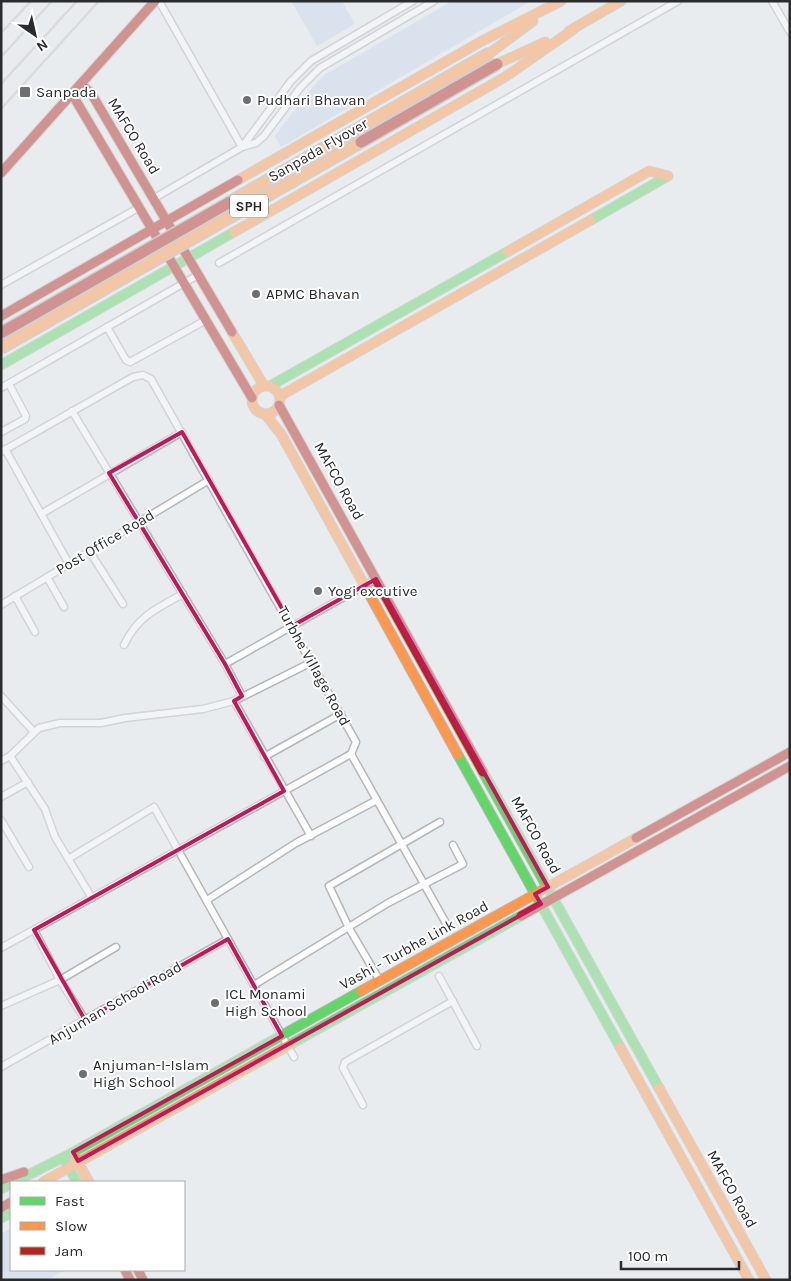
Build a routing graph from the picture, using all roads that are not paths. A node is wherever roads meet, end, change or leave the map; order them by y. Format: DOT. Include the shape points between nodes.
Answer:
graph roads {
  1 [pos="157,1"];
  2 [pos="413,1"];
  3 [pos="434,1"];
  4 [pos="621,1"];
  5 [pos="678,1"];
  6 [pos="772,1"];
  7 [pos="560,2"];
  8 [pos="574,28"];
  9 [pos="790,32"];
  10 [pos="81,84"];
  11 [pos="72,94"];
  12 [pos="242,148"];
  13 [pos="1,173"];
  14 [pos="224,189"];
  15 [pos="154,199"];
  16 [pos="140,207"];
  17 [pos="167,222"];
  18 [pos="245,225"];
  19 [pos="153,230"];
  20 [pos="188,258"];
  21 [pos="220,262"];
  22 [pos="174,266"];
  23 [pos="198,275"];
  24 [pos="184,283"];
  25 [pos="1,286"];
  26 [pos="1,316"];
  27 [pos="206,320"];
  28 [pos="107,327"];
  29 [pos="1,333"];
  30 [pos="1,348"];
  31 [pos="1,365"];
  32 [pos="9,384"];
  33 [pos="267,386"];
  34 [pos="1,388"];
  35 [pos="252,398"];
  36 [pos="280,400"];
  37 [pos="72,411"];
  38 [pos="265,414"];
  39 [pos="1,432"];
  40 [pos="182,432"];
  41 [pos="3,451"];
  42 [pos="109,473"];
  43 [pos="209,480"];
  44 [pos="41,514"];
  45 [pos="138,522"];
  46 [pos="90,552"];
  47 [pos="69,564"];
  48 [pos="370,568"];
  49 [pos="359,574"];
  50 [pos="47,577"];
  51 [pos="376,578"];
  52 [pos="365,585"];
  53 [pos="183,594"];
  54 [pos="15,596"];
  55 [pos="123,604"];
  56 [pos="1,605"];
  57 [pos="64,607"];
  58 [pos="292,626"];
  59 [pos="35,632"];
  60 [pos="124,645"];
  61 [pos="312,662"];
  62 [pos="225,664"];
  63 [pos="440,693"];
  64 [pos="1,696"];
  65 [pos="428,700"];
  66 [pos="234,701"];
  67 [pos="341,714"];
  68 [pos="34,732"];
  69 [pos="790,752"];
  70 [pos="351,754"];
  71 [pos="10,756"];
  72 [pos="264,757"];
  73 [pos="1,761"];
  74 [pos="790,766"];
  75 [pos="28,782"];
  76 [pos="284,791"];
  77 [pos="1,797"];
  78 [pos="377,800"];
  79 [pos="710,804"];
  80 [pos="1,820"];
  81 [pos="440,822"];
  82 [pos="4,833"];
  83 [pos="311,836"];
  84 [pos="402,844"];
  85 [pos="453,846"];
  86 [pos="178,850"];
  87 [pos="68,859"];
  88 [pos="29,867"];
  89 [pos="423,884"];
  90 [pos="550,892"];
  91 [pos="92,898"];
  92 [pos="538,899"];
  93 [pos="206,900"];
  94 [pos="447,925"];
  95 [pos="349,928"];
  96 [pos="34,930"];
  97 [pos="228,939"];
  98 [pos="1,948"];
  99 [pos="116,948"];
  100 [pos="439,976"];
  101 [pos="60,980"];
  102 [pos="380,981"];
  103 [pos="254,985"];
  104 [pos="453,1002"];
  105 [pos="1,1006"];
  106 [pos="86,1020"];
  107 [pos="285,1040"];
  108 [pos="477,1046"];
  109 [pos="294,1057"];
  110 [pos="1,1067"];
  111 [pos="364,1105"];
  112 [pos="65,1162"];
  113 [pos="1,1180"];
  114 [pos="18,1181"];
  115 [pos="44,1181"];
  116 [pos="49,1181"];
  117 [pos="76,1181"];
  118 [pos="88,1181"];
  119 [pos="8,1207"];
  120 [pos="1,1218"];
  121 [pos="748,1280"];
  122 [pos="766,1280"];
  1 -- 10 [label="main road"];
  1 -- 12 [label="street"];
  2 -- 12 [label="street" via="311,61"];
  3 -- 12 [label="street" via="320,68 300,88 264,136"];
  4 -- 8 [label="main road, SPH"];
  5 -- 21 [label="street"];
  6 -- 9 [label="street"];
  7 -- 14 [label="main road" via="482,41"];
  7 -- 29 [label="main road, Sanpada Flyover / SPH, bridge" via="490,53"];
  8 -- 18 [label="main road" via="505,77"];
  8 -- 30 [label="main road, Sanpada Flyover / SPH, bridge" via="497,64"];
  10 -- 11 [label="main road"];
  10 -- 15 [label="main road, MAFCO Road" via="91,93"];
  11 -- 13 [label="main road"];
  11 -- 16 [label="main road, MAFCO Road"];
  12 -- 15 [label="street"];
  14 -- 17 [label="main road"];
  14 -- 18 [label="main road"];
  15 -- 17 [label="main road, MAFCO Road"];
  16 -- 19 [label="main road, MAFCO Road"];
  16 -- 25 [label="street"];
  17 -- 19 [label="main road"];
  17 -- 20 [label="main road, MAFCO Road"];
  18 -- 20 [label="main road"];
  19 -- 22 [label="main road, MAFCO Road"];
  19 -- 26 [label="main road"];
  20 -- 22 [label="main road"];
  20 -- 23 [label="main road, MAFCO Road"];
  22 -- 24 [label="main road, MAFCO Road"];
  22 -- 31 [label="main road"];
  23 -- 24 [label="street"];
  23 -- 33 [label="main road, MAFCO Road"];
  24 -- 27 [label="main road, MAFCO Road"];
  24 -- 28 [label="street"];
  27 -- 28 [label="street" via="130,362"];
  27 -- 35 [label="main road, MAFCO Road"];
  28 -- 32 [label="street"];
  32 -- 34 [label="street"];
  32 -- 39 [label="street" via="26,416"];
  33 -- 35 [label="main road" via="256,390"];
  33 -- 36 [label="main road"];
  33 -- 36 [label="main road" via="649,171 668,176"];
  35 -- 38 [label="main road" via="254,407"];
  36 -- 38 [label="main road" via="274,412"];
  36 -- 48 [label="main road, MAFCO Road"];
  37 -- 40 [label="street, Turbhe Village Road" via="133,377 143,375 156,386"];
  37 -- 41 [label="street, Turbhe Village Road"];
  37 -- 42 [label="street"];
  38 -- 49 [label="main road, MAFCO Road" via="281,434"];
  40 -- 42 [label="street"];
  40 -- 43 [label="street, Turbhe Village Road"];
  41 -- 44 [label="street"];
  42 -- 44 [label="street"];
  42 -- 45 [label="street"];
  43 -- 45 [label="street, Post Office Road"];
  43 -- 58 [label="street, Turbhe Village Road"];
  44 -- 47 [label="street"];
  45 -- 46 [label="street, Post Office Road"];
  45 -- 53 [label="street"];
  46 -- 47 [label="street, Post Office Road"];
  46 -- 55 [label="street"];
  47 -- 50 [label="street, Post Office Road"];
  48 -- 49 [label="street"];
  48 -- 51 [label="main road, MAFCO Road"];
  49 -- 52 [label="main road, MAFCO Road"];
  50 -- 54 [label="street, Post Office Road"];
  50 -- 57 [label="street"];
  51 -- 52 [label="street"];
  51 -- 63 [label="main road, MAFCO Road"];
  52 -- 58 [label="street"];
  52 -- 65 [label="main road, MAFCO Road"];
  53 -- 60 [label="street" via="131,628"];
  53 -- 62 [label="street"];
  54 -- 56 [label="street, Post Office Road"];
  54 -- 59 [label="street"];
  58 -- 61 [label="street, Turbhe Village Road"];
  58 -- 62 [label="street"];
  61 -- 66 [label="street"];
  61 -- 67 [label="street, Turbhe Village Road"];
  62 -- 66 [label="street" via="242,696"];
  63 -- 65 [label="street"];
  63 -- 90 [label="main road, MAFCO Road"];
  64 -- 68 [label="street"];
  65 -- 92 [label="main road, MAFCO Road"];
  66 -- 68 [label="street" via="203,709 102,723 60,723"];
  66 -- 72 [label="street"];
  67 -- 70 [label="street, Turbhe Village Road" via="356,742"];
  67 -- 72 [label="street"];
  68 -- 71 [label="street"];
  69 -- 79 [label="main road, Vashi - Turbhe Link Road"];
  70 -- 76 [label="street"];
  70 -- 78 [label="street"];
  71 -- 73 [label="street"];
  71 -- 75 [label="street"];
  72 -- 76 [label="street"];
  74 -- 79 [label="main road, Vashi - Turbhe Link Road"];
  75 -- 77 [label="street"];
  75 -- 87 [label="street"];
  76 -- 83 [label="street"];
  76 -- 86 [label="street"];
  78 -- 83 [label="street"];
  78 -- 84 [label="street"];
  79 -- 90 [label="main road, Vashi - Turbhe Link Road"];
  80 -- 82 [label="street"];
  81 -- 84 [label="street"];
  82 -- 88 [label="street"];
  83 -- 93 [label="street"];
  84 -- 89 [label="street"];
  84 -- 95 [label="street" via="330,886"];
  85 -- 89 [label="street" via="464,864"];
  86 -- 87 [label="street" via="154,807"];
  86 -- 91 [label="street"];
  86 -- 93 [label="street"];
  87 -- 91 [label="street"];
  89 -- 94 [label="street"];
  89 -- 95 [label="street"];
  90 -- 92 [label="main road, Vashi - Turbhe Link Road"];
  90 -- 122 [label="main road, MAFCO Road"];
  91 -- 96 [label="street"];
  92 -- 102 [label="main road, Vashi - Turbhe Link Road"];
  92 -- 107 [label="main road, Vashi - Turbhe Link Road"];
  92 -- 121 [label="main road, MAFCO Road"];
  93 -- 97 [label="street"];
  95 -- 102 [label="street"];
  95 -- 103 [label="street"];
  96 -- 98 [label="street"];
  96 -- 101 [label="street"];
  97 -- 103 [label="street"];
  97 -- 106 [label="street, Anjuman School Road"];
  99 -- 101 [label="street"];
  100 -- 104 [label="street"];
  101 -- 105 [label="street"];
  101 -- 106 [label="street"];
  102 -- 107 [label="main road, Vashi - Turbhe Link Road"];
  103 -- 107 [label="street"];
  104 -- 108 [label="street"];
  104 -- 111 [label="street" via="345,1062 343,1068"];
  106 -- 110 [label="street, Anjuman School Road"];
  107 -- 109 [label="street"];
  107 -- 112 [label="main road, Vashi - Turbhe Link Road"];
  112 -- 113 [label="main road"];
  112 -- 114 [label="main road"];
  112 -- 115 [label="main road"];
  112 -- 116 [label="main road"];
  112 -- 117 [label="main road"];
  112 -- 118 [label="main road"];
  119 -- 120 [label="main road"];
}
